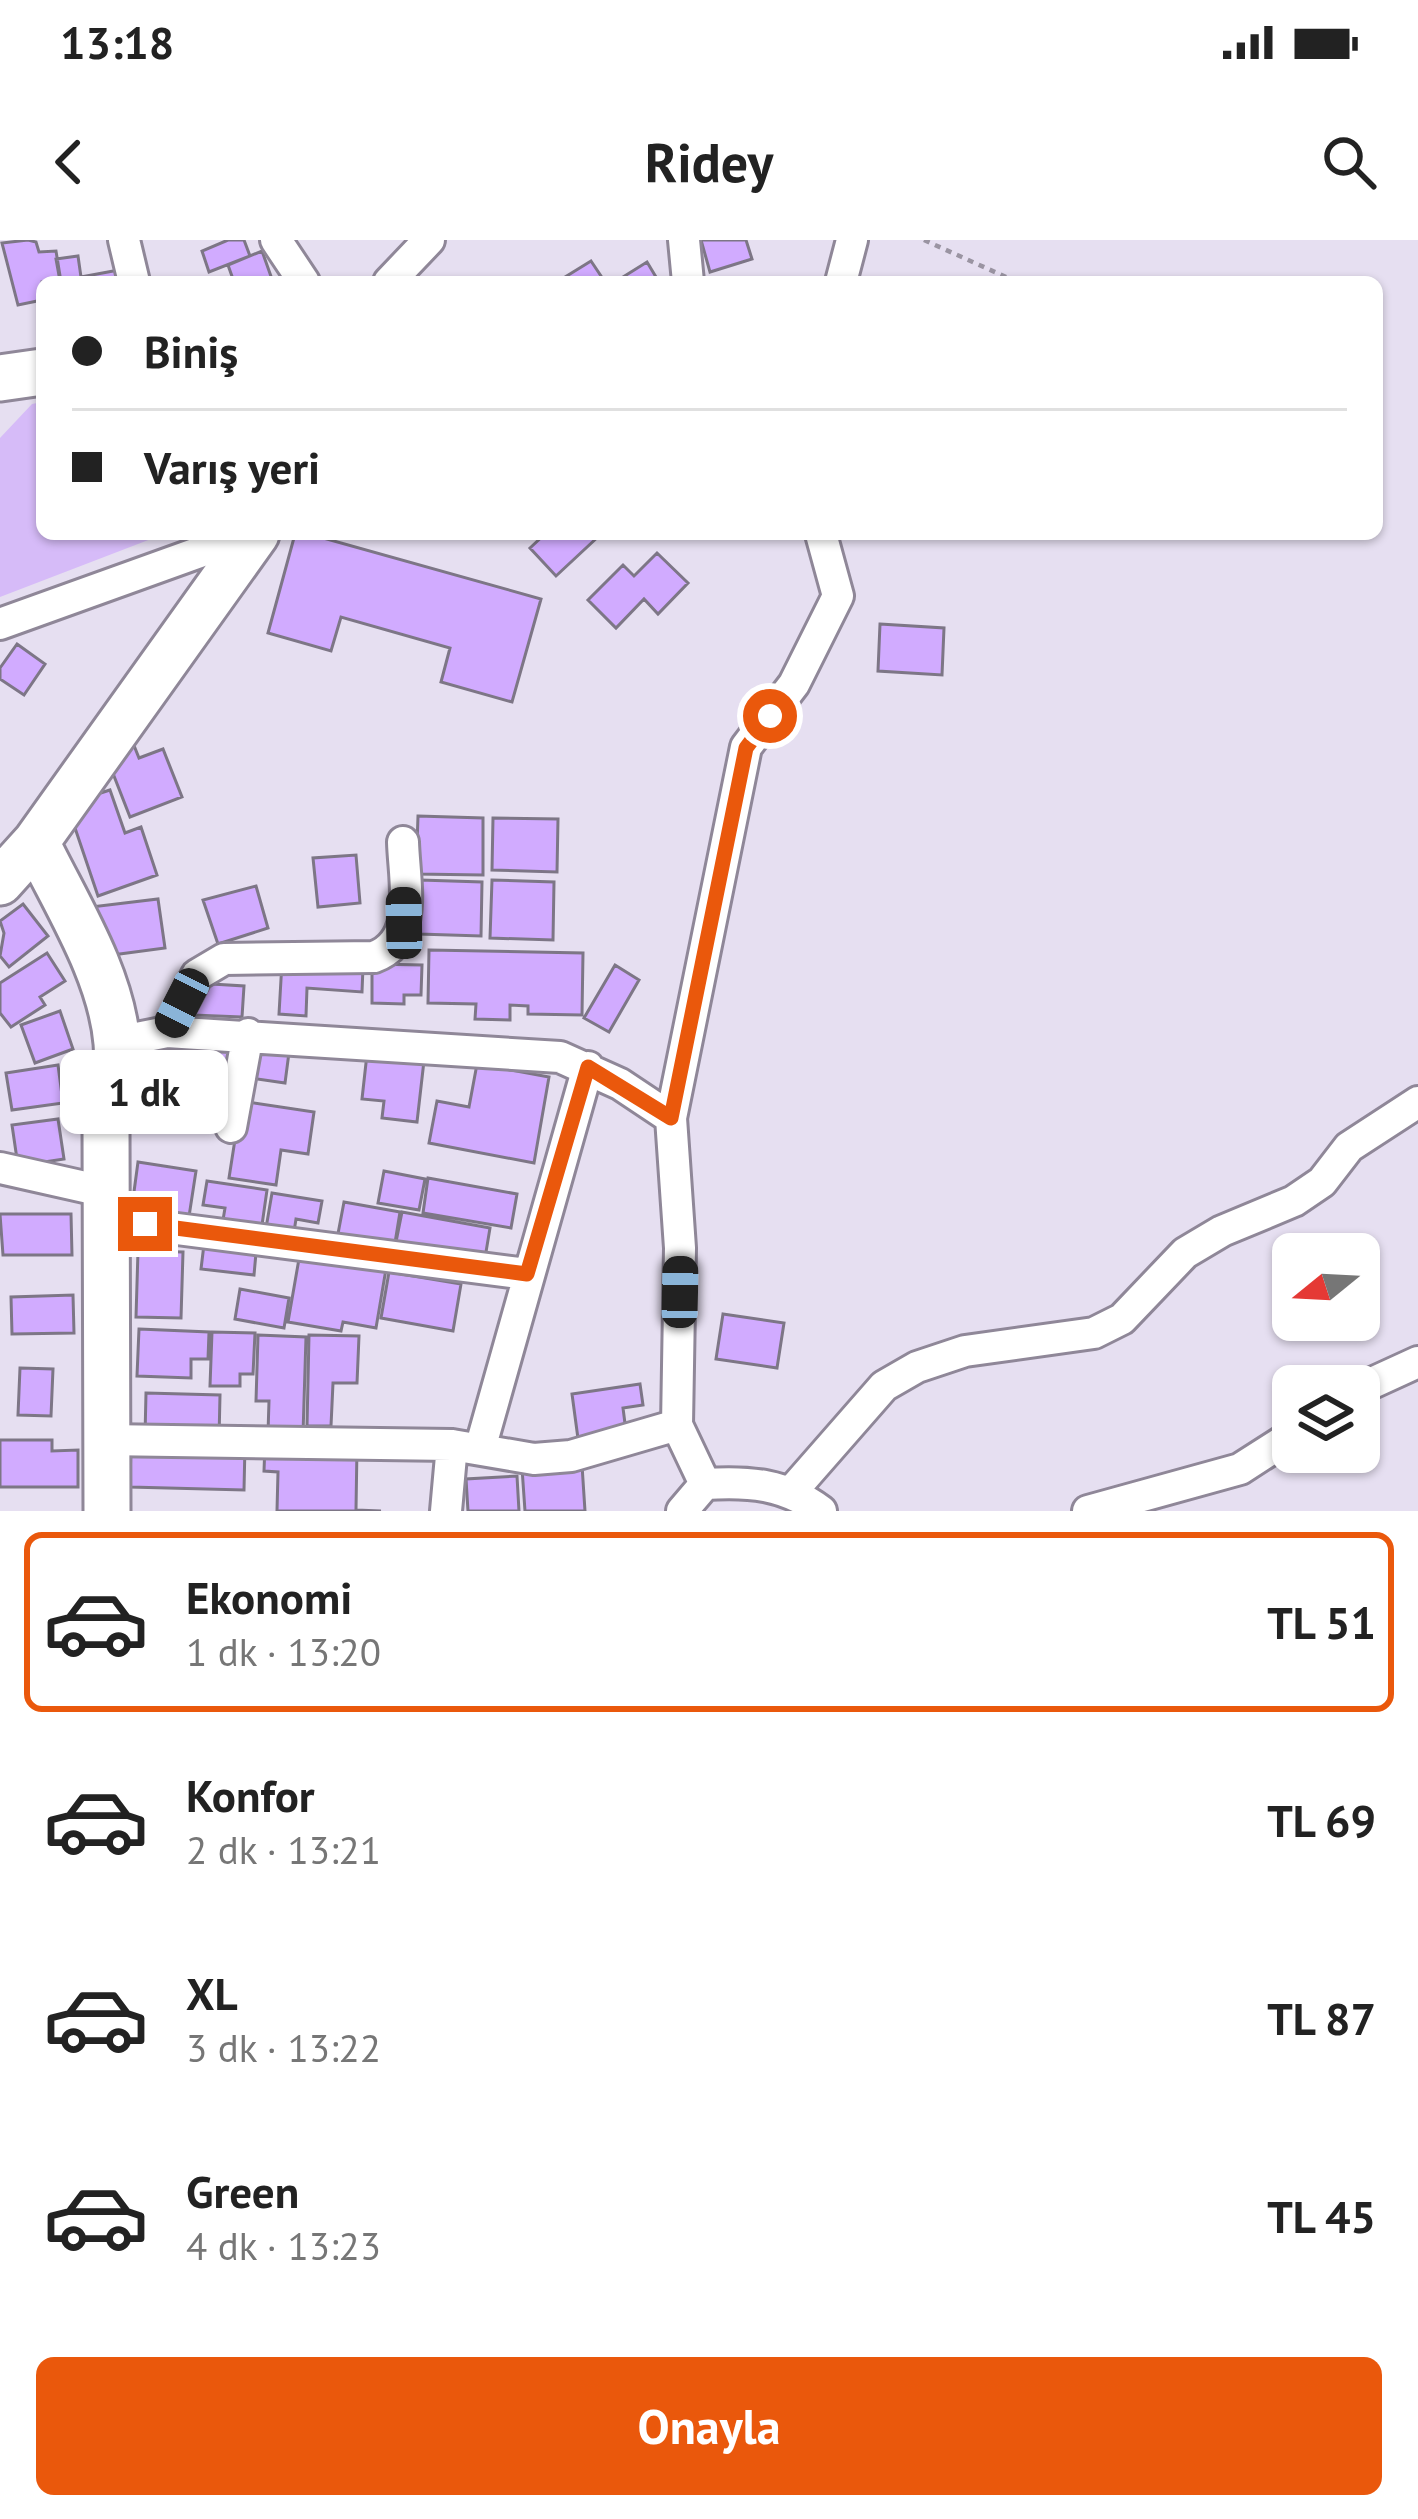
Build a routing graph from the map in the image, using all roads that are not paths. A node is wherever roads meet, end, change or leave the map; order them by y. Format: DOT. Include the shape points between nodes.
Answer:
graph roads {
  1 [pos="124,240"];
  2 [pos="276,240"];
  3 [pos="429,240"];
  4 [pos="684,240"];
  5 [pos="852,240"];
  6 [pos="133,276"];
  7 [pos="300,276"];
  8 [pos="395,276"];
  9 [pos="687,276"];
  10 [pos="843,276"];
  11 [pos="36,373"];
  12 [pos="0,378"];
  13 [pos="236,540"];
  14 [pos="249,540"];
  15 [pos="823,540"];
  16 [pos="0,625"];
  17 [pos="36,842"];
  18 [pos="403,842"];
  19 [pos="0,882"];
  20 [pos="167,1031"];
  21 [pos="248,1034"];
  22 [pos="117,1042"];
  23 [pos="588,1067"];
  24 [pos="1418,1102"];
  25 [pos="671,1118"];
  26 [pos="231,1127"];
  27 [pos="0,1168"];
  28 [pos="107,1206"];
  29 [pos="527,1274"];
  30 [pos="1418,1362"];
  31 [pos="1380,1379"];
  32 [pos="677,1425"];
  33 [pos="105,1441"];
  34 [pos="466,1447"];
  35 [pos="1272,1448"];
  36 [pos="705,1484"];
  37 [pos="793,1490"];
  38 [pos="107,1511"];
  39 [pos="446,1511"];
  40 [pos="682,1511"];
  41 [pos="821,1511"];
  42 [pos="1088,1511"];
  1 -- 6 [label="street"];
  2 -- 7 [label="street"];
  3 -- 8 [label="street"];
  4 -- 9 [label="street"];
  5 -- 10 [label="street"];
  11 -- 12 [label="street"];
  13 -- 16 [label="street"];
  14 -- 17 [label="street"];
  15 -- 25 [label="street" via="838,596 794,684 746,748"];
  17 -- 19 [label="street"];
  17 -- 22 [label="street" via="104,985"];
  18 -- 20 [label="street" via="404,923 389,951 224,958 197,974"];
  20 -- 21 [label="street"];
  20 -- 22 [label="street"];
  21 -- 23 [label="street" via="560,1057"];
  21 -- 26 [label="street"];
  22 -- 28 [label="street"];
  23 -- 25 [label="street"];
  23 -- 29 [label="street"];
  24 -- 37 [label="street" via="1349,1148 1294,1201 1185,1253 1108,1326 965,1351 884,1386"];
  25 -- 32 [label="street" via="680,1248"];
  27 -- 28 [label="street"];
  28 -- 29 [label="street"];
  28 -- 33 [label="street"];
  29 -- 34 [label="street"];
  30 -- 31 [label="street"];
  32 -- 34 [label="street" via="571,1456 534,1459"];
  32 -- 36 [label="street"];
  33 -- 34 [label="street"];
  33 -- 38 [label="street"];
  34 -- 39 [label="street"];
  35 -- 42 [label="street" via="1240,1469"];
  36 -- 37 [label="street"];
  36 -- 40 [label="street"];
  37 -- 41 [label="street"];
}
